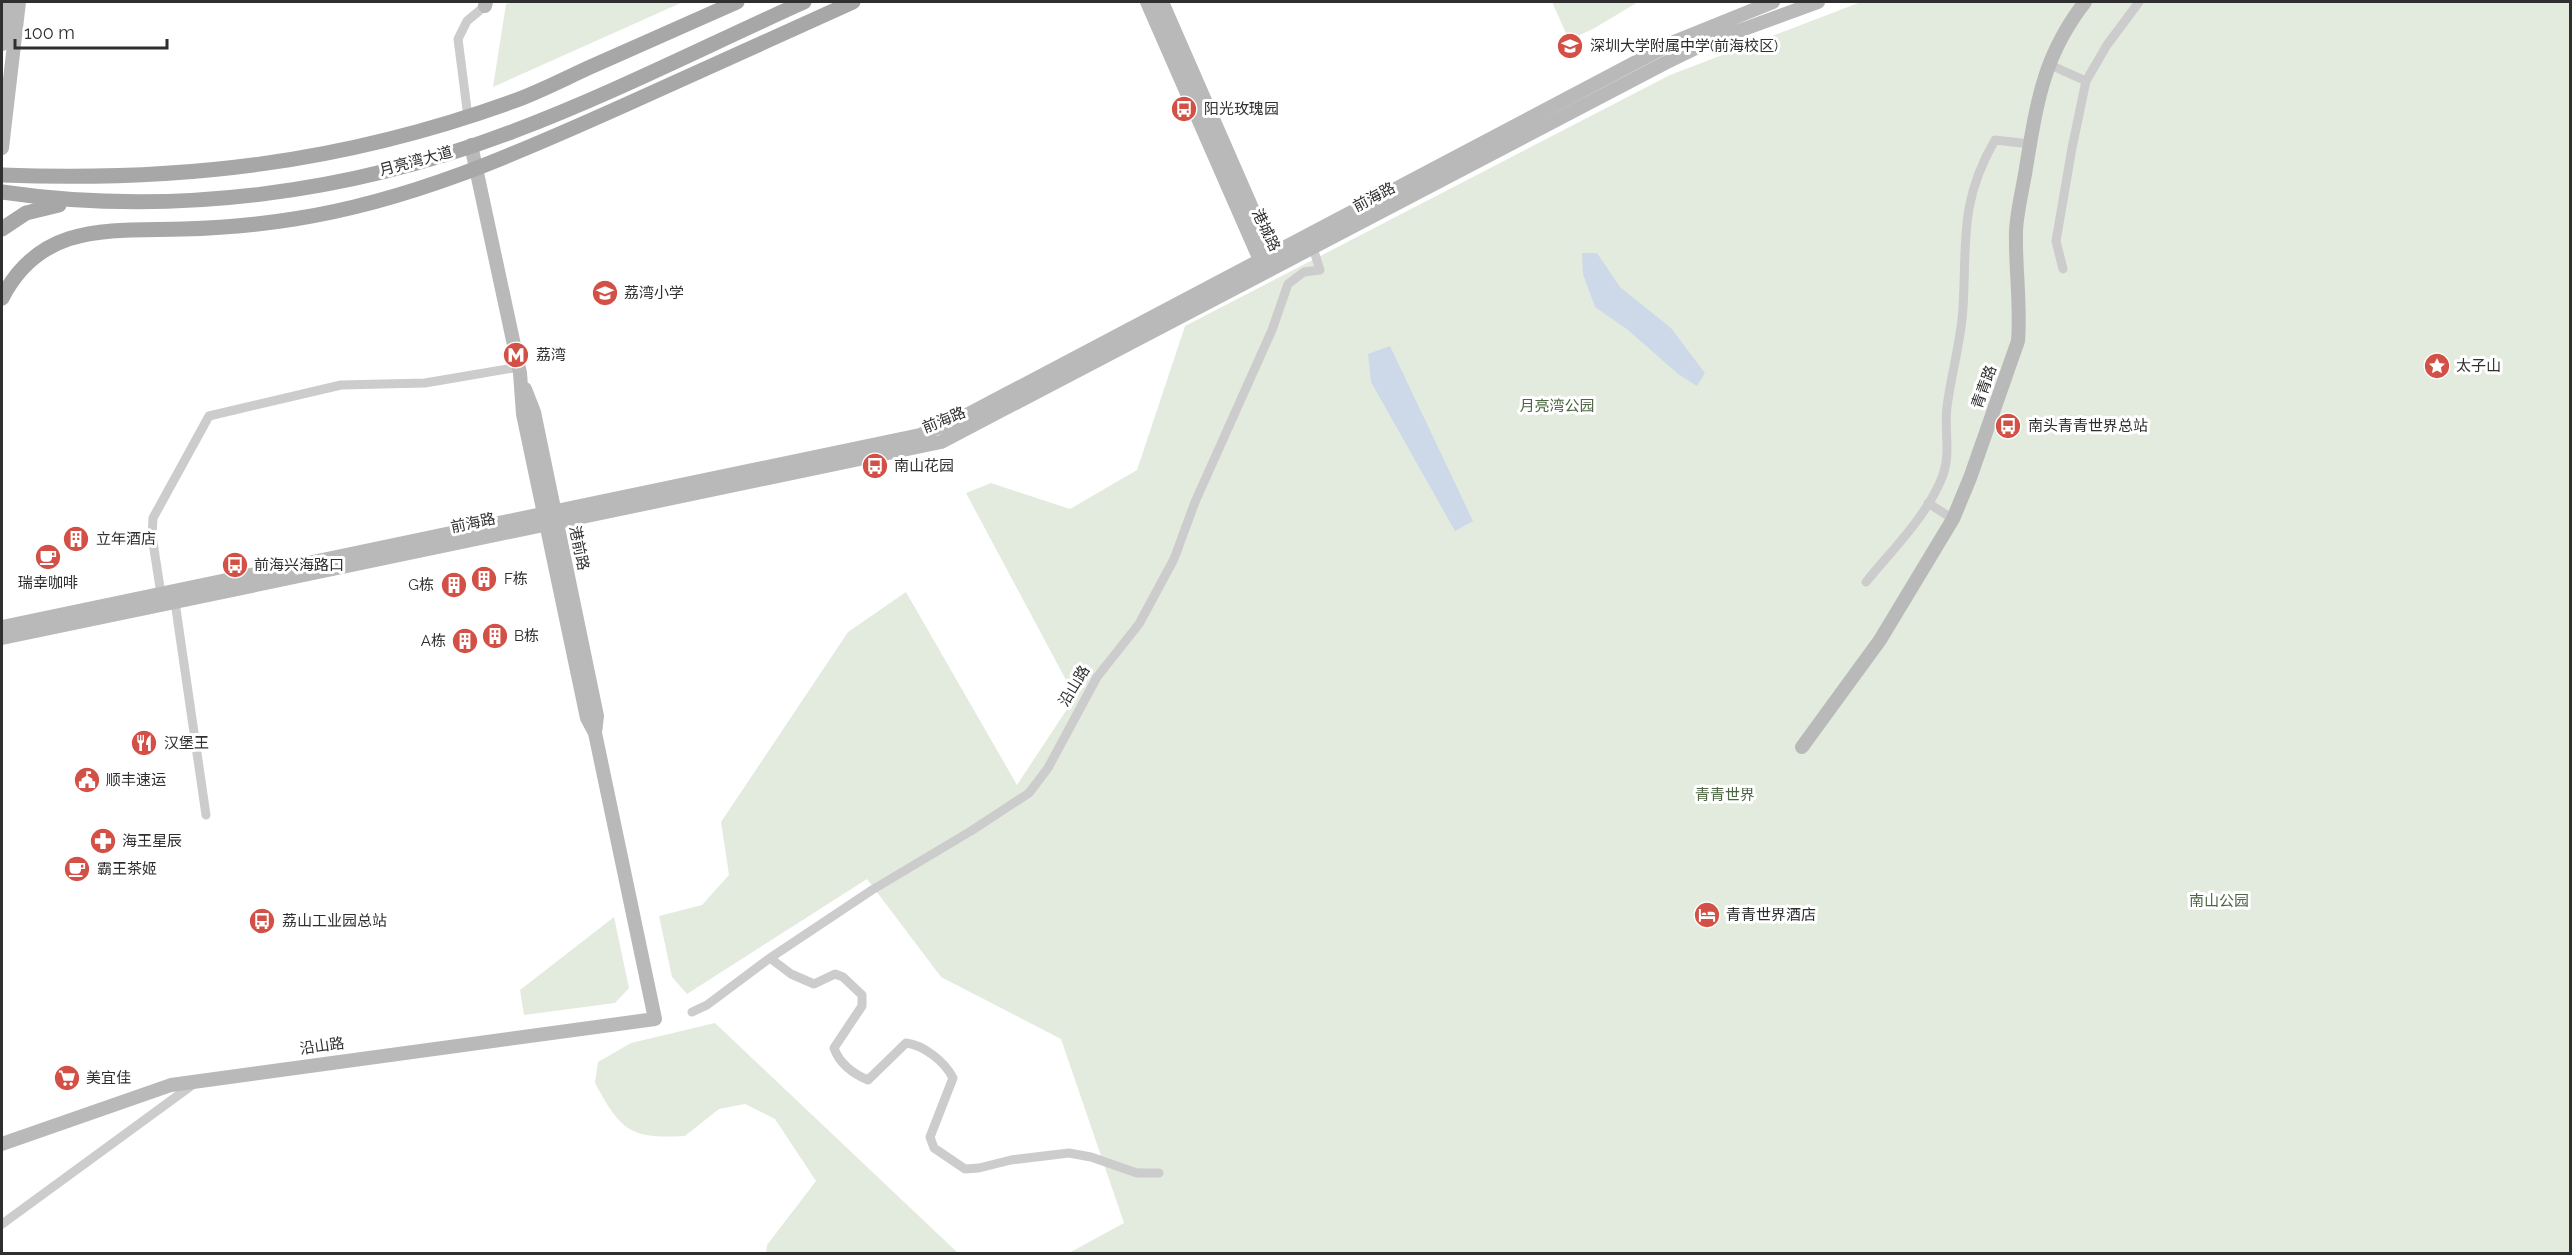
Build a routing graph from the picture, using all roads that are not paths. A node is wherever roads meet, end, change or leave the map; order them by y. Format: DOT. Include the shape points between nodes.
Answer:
graph roads {
  1 [pos="6,2"];
  2 [pos="19,2"];
  3 [pos="737,2"];
  4 [pos="804,2"];
  5 [pos="853,2"];
  6 [pos="1147,2"];
  7 [pos="1162,2"];
  8 [pos="1773,2"];
  9 [pos="1818,2"];
  10 [pos="2085,2"];
  11 [pos="2139,2"];
  12 [pos="486,4"];
  13 [pos="2,44"];
  14 [pos="2048,64"];
  15 [pos="2086,81"];
  16 [pos="468,117"];
  17 [pos="2030,144"];
  18 [pos="471,145"];
  19 [pos="2,148"];
  20 [pos="2,175"];
  21 [pos="2,192"];
  22 [pos="86,202"];
  23 [pos="2,229"];
  24 [pos="1313,248"];
  25 [pos="1266,257"];
  26 [pos="2063,269"];
  27 [pos="1271,270"];
  28 [pos="2,298"];
  29 [pos="519,370"];
  30 [pos="1928,503"];
  31 [pos="550,519"];
  32 [pos="1953,519"];
  33 [pos="1866,582"];
  34 [pos="161,594"];
  35 [pos="175,602"];
  36 [pos="2,627"];
  37 [pos="2,638"];
  38 [pos="1802,747"];
  39 [pos="206,815"];
  40 [pos="770,958"];
  41 [pos="692,1012"];
  42 [pos="655,1019"];
  43 [pos="199,1080"];
  44 [pos="2,1144"];
  45 [pos="1159,1173"];
  46 [pos="2,1224"];
  1 -- 13 [label="street"];
  2 -- 19 [label="street"];
  3 -- 16 [label="main road, 月亮湾大道" via="516,101"];
  4 -- 18 [label="main road, 月亮湾大道" via="542,120"];
  5 -- 28 [label="main road, bridge" via="472,172 400,195 296,219 220,228 110,229 73,236 32,258 9,283"];
  6 -- 25 [label="street, 港城路"];
  7 -- 25 [label="street, 港城路"];
  8 -- 25 [label="street, 前海路" via="1674,42"];
  9 -- 24 [label="street, 前海路" via="1706,43"];
  10 -- 14 [label="street, 青青路"];
  11 -- 15 [label="street"];
  12 -- 16 [label="street" via="467,21 458,39"];
  14 -- 15 [label="street"];
  14 -- 17 [label="street, 青青路" via="2040,85"];
  15 -- 26 [label="street" via="2056,241"];
  16 -- 20 [label="main road, 月亮湾大道" via="385,140 260,166 115,178"];
  17 -- 30 [label="street" via="1995,140 1970,195 1963,244 1960,329 1947,408 1949,450 1943,476"];
  17 -- 32 [label="street, 青青路" via="2016,229 2018,340"];
  18 -- 22 [label="main road, 月亮湾大道" via="311,187 186,202"];
  18 -- 29 [label="street, 港前路"];
  21 -- 22 [label="main road, 月亮湾大道"];
  22 -- 23 [label="main road" via="42,208 13,219"];
  24 -- 27 [label="street, 前海路"];
  24 -- 40 [label="street, 沿山路" via="1320,270 1304,272 1288,284 1174,559 1139,624 1097,677 1048,768 1029,793"];
  25 -- 27 [label="street, 港城路"];
  25 -- 31 [label="street, 前海路" via="963,417 920,435"];
  27 -- 31 [label="street, 前海路" via="941,442"];
  29 -- 31 [label="street, 港前路" via="523,414"];
  29 -- 34 [label="street" via="425,383 341,385 209,416 153,518"];
  30 -- 32 [label="street"];
  30 -- 33 [label="street"];
  31 -- 34 [label="street, 前海路"];
  31 -- 35 [label="street, 前海路"];
  31 -- 42 [label="street, 港前路" via="587,718 595,733"];
  32 -- 38 [label="street, 青青路" via="1880,640"];
  34 -- 36 [label="street, 前海路"];
  35 -- 37 [label="street, 前海路"];
  35 -- 39 [label="street"];
  40 -- 41 [label="street, 沿山路"];
  40 -- 45 [label="street" via="791,974 814,984 835,974 843,977 862,995 862,1006 834,1048 837,1057 857,1076 868,1080 906,1043 916,1044 948,1068 953,1078 930,1137 934,1148 965,1169 1069,1153 1137,1173"];
  42 -- 43 [label="street, 沿山路"];
  43 -- 44 [label="street, 沿山路" via="142,1094"];
  43 -- 46 [label="street"];
}
